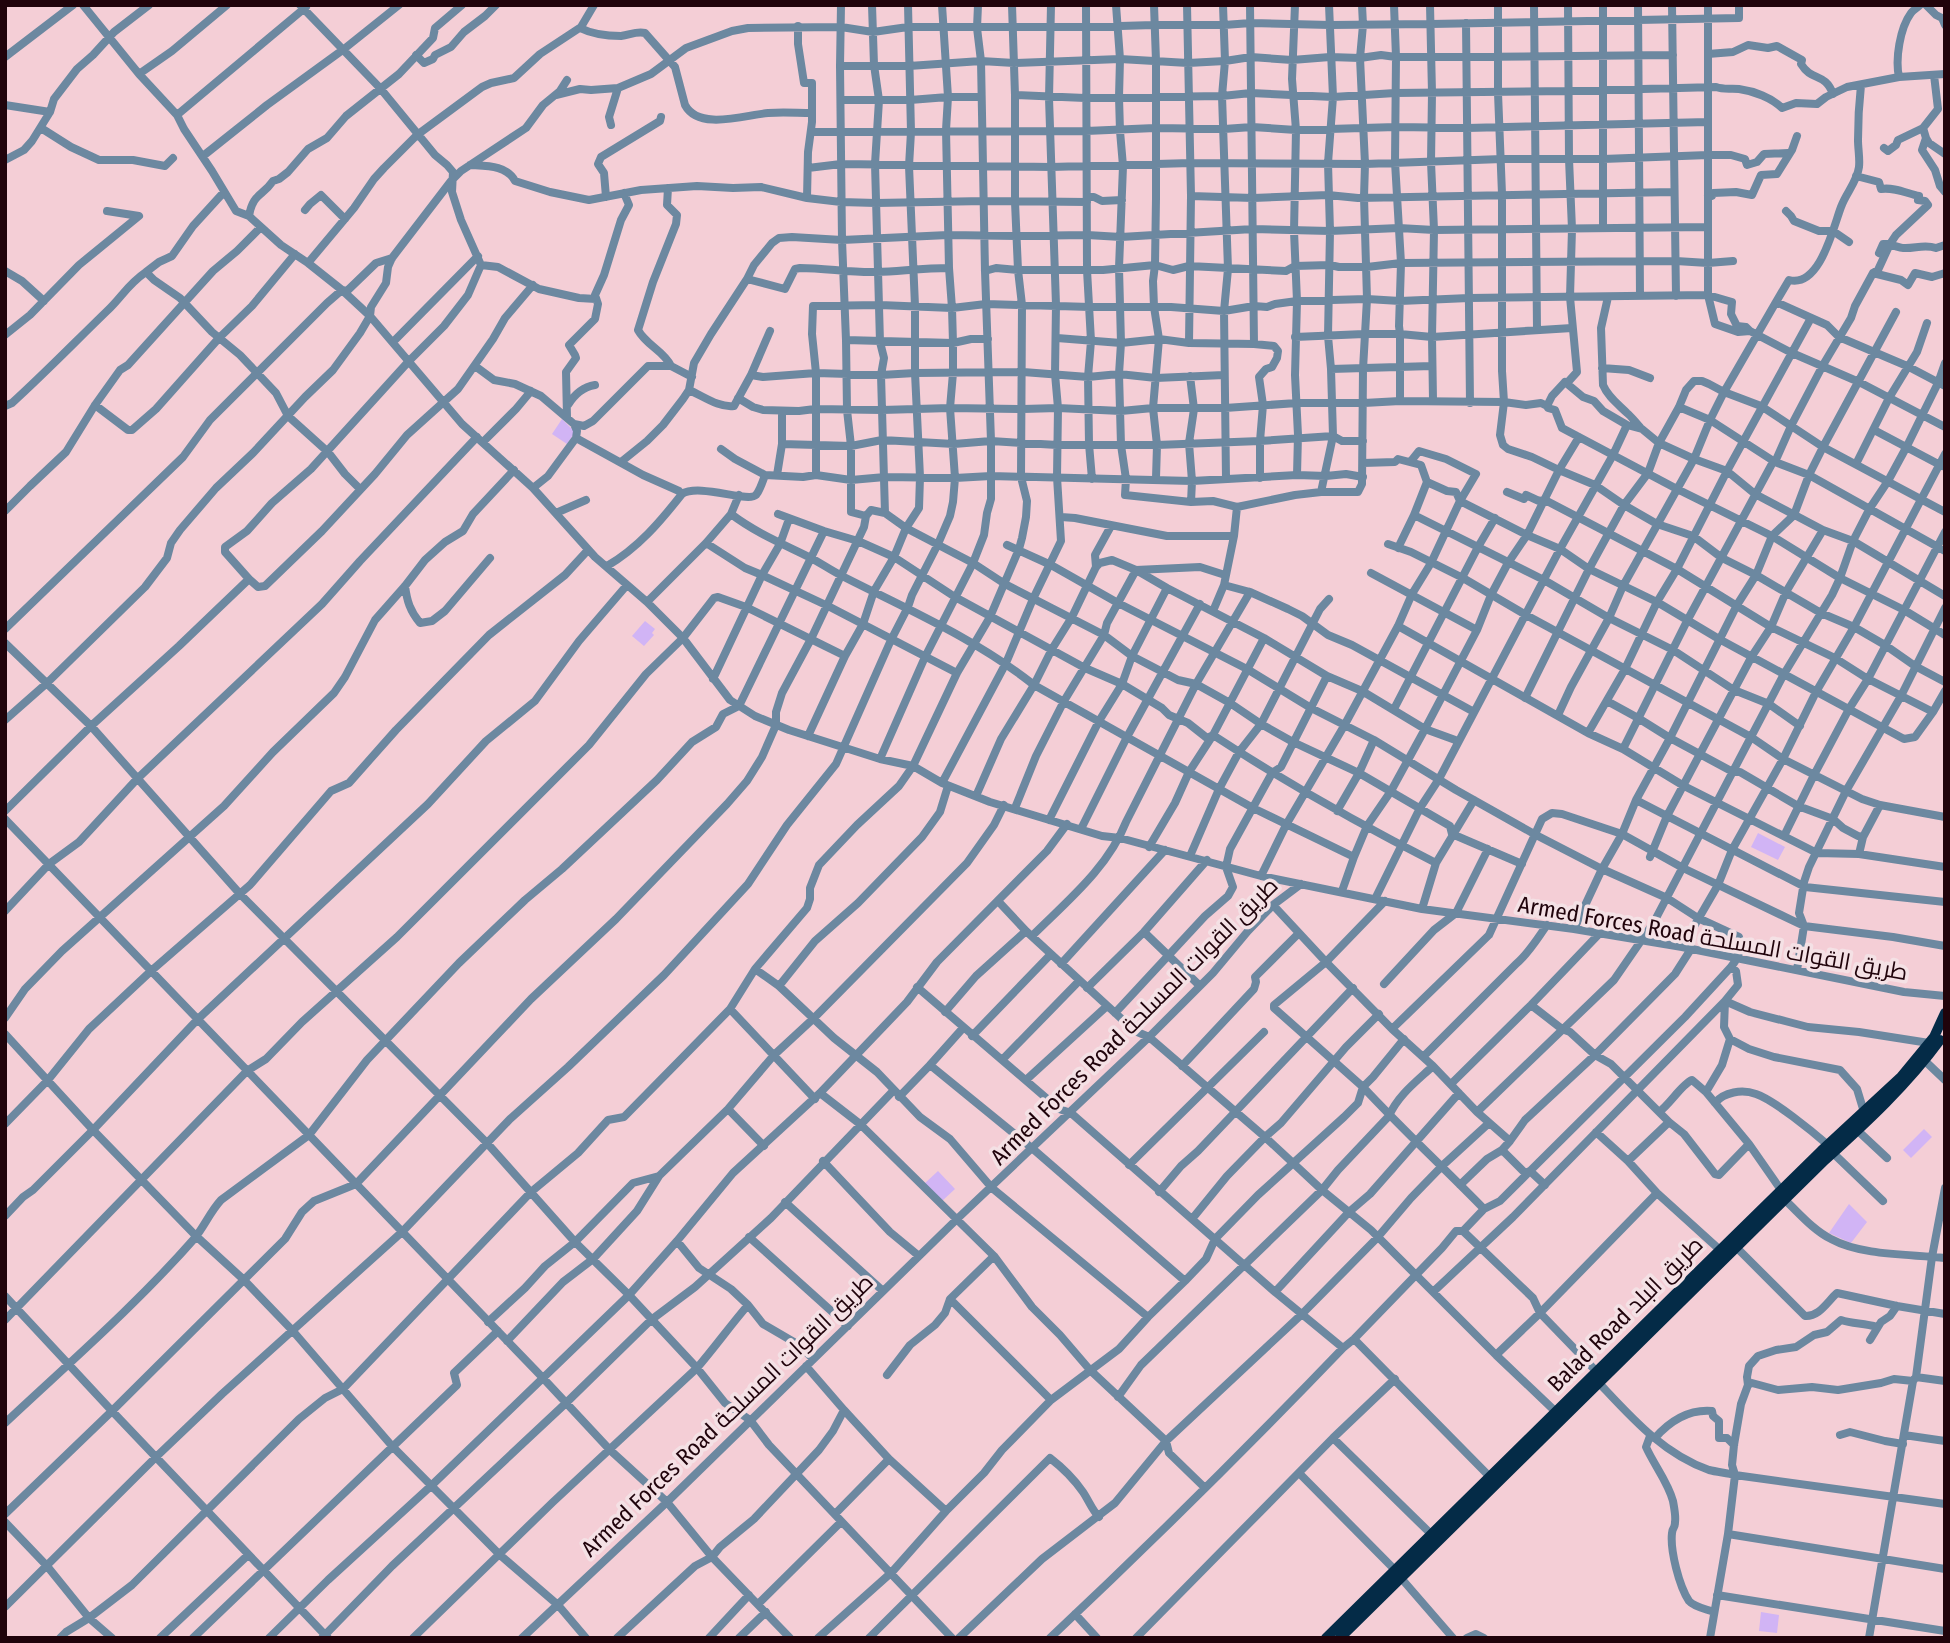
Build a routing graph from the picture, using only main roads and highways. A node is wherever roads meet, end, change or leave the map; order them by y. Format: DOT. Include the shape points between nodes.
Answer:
graph roads {
  1 [pos="1945,1013"];
  2 [pos="1945,1030"];
  3 [pos="1831,1149"];
  4 [pos="1783,1195"];
  5 [pos="1598,1377"];
  6 [pos="1398,1574"];
  7 [pos="1326,1638"];
  8 [pos="1340,1638"];
  1 -- 3 [label="highway, Balad Road طريق البلد" via="1929,1043"];
  2 -- 3 [label="highway, Balad Road طريق البلد" via="1887,1103"];
  3 -- 4 [label="highway, Balad Road طريق البلد"];
  4 -- 5 [label="highway, Balad Road طريق البلد" via="1720,1250"];
  4 -- 5 [label="highway, Balad Road طريق البلد" via="1737,1248"];
  5 -- 6 [label="highway, Balad Road طريق البلد"];
  5 -- 6 [label="highway, Balad Road طريق البلد" via="1431,1534"];
  6 -- 7 [label="highway, Balad Road طريق البلد"];
  6 -- 8 [label="highway, Balad Road طريق البلد"];
}
